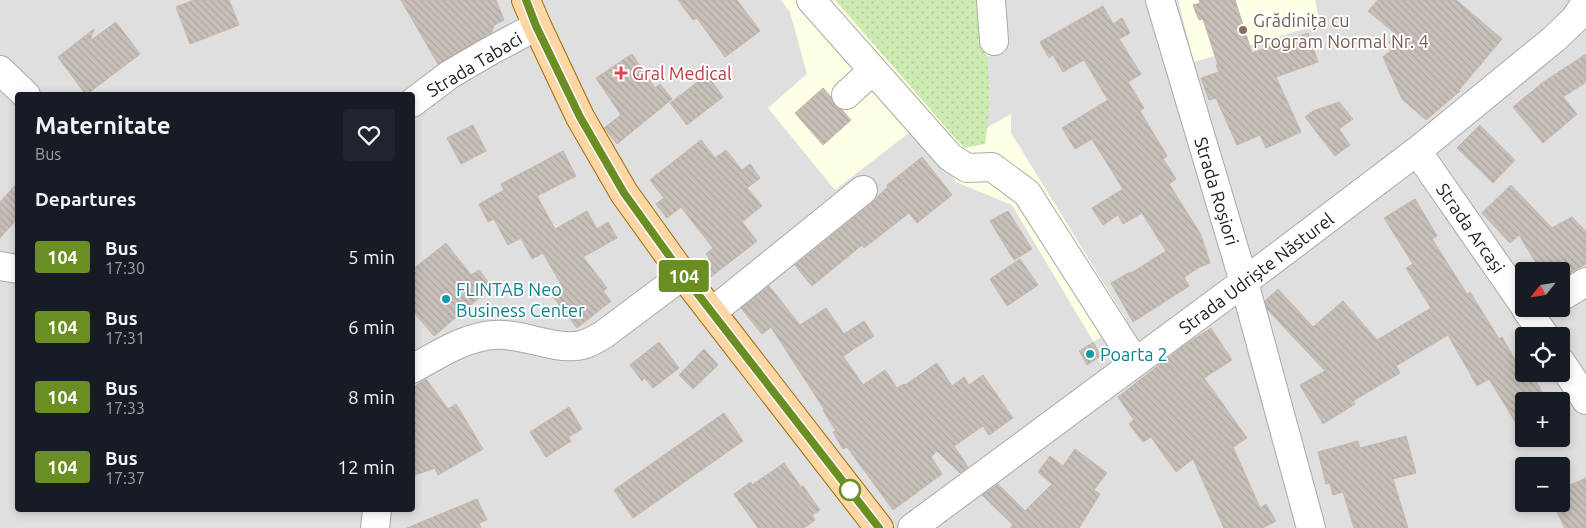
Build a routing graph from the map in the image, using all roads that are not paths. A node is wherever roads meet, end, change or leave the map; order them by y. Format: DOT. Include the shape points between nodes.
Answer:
graph roads {
  1 [pos="526,0"];
  2 [pos="811,0"];
  3 [pos="991,0"];
  4 [pos="1160,0"];
  5 [pos="1586,2"];
  6 [pos="536,26"];
  7 [pos="994,41"];
  8 [pos="0,70"];
  9 [pos="872,70"];
  10 [pos="23,92"];
  11 [pos="846,96"];
  12 [pos="415,101"];
  13 [pos="1418,151"];
  14 [pos="862,190"];
  15 [pos="0,266"];
  16 [pos="15,268"];
  17 [pos="683,275"];
  18 [pos="1244,282"];
  19 [pos="1586,282"];
  20 [pos="1515,288"];
  21 [pos="1570,292"];
  22 [pos="712,312"];
  23 [pos="1135,362"];
  24 [pos="415,367"];
  25 [pos="1570,376"];
  26 [pos="1586,400"];
  27 [pos="376,512"];
  28 [pos="375,528"];
  29 [pos="879,528"];
  30 [pos="912,528"];
  31 [pos="1311,528"];
  1 -- 6 [label="main road"];
  2 -- 9 [label="street"];
  3 -- 7 [label="street"];
  4 -- 18 [label="street, Strada Roșiori"];
  5 -- 13 [label="street, Strada Udriște Năsturel" via="1575,19 1554,39"];
  6 -- 12 [label="street, Strada Tabaci" via="449,75"];
  6 -- 17 [label="main road" via="602,158"];
  8 -- 10 [label="street"];
  9 -- 11 [label="street"];
  9 -- 23 [label="street" via="950,157 967,168 992,167 1027,193"];
  13 -- 18 [label="street, Strada Udriște Năsturel"];
  13 -- 20 [label="street, Strada Arcași"];
  14 -- 22 [label="street"];
  15 -- 16 [label="street"];
  17 -- 22 [label="main road"];
  17 -- 24 [label="street" via="589,343 562,346 494,335 461,343"];
  18 -- 23 [label="street, Strada Udriște Năsturel"];
  18 -- 31 [label="street, Strada Roșiori"];
  19 -- 21 [label="street"];
  22 -- 29 [label="main road"];
  23 -- 30 [label="street, Strada Udriște Năsturel"];
  25 -- 26 [label="street"];
  27 -- 28 [label="street"];
}
